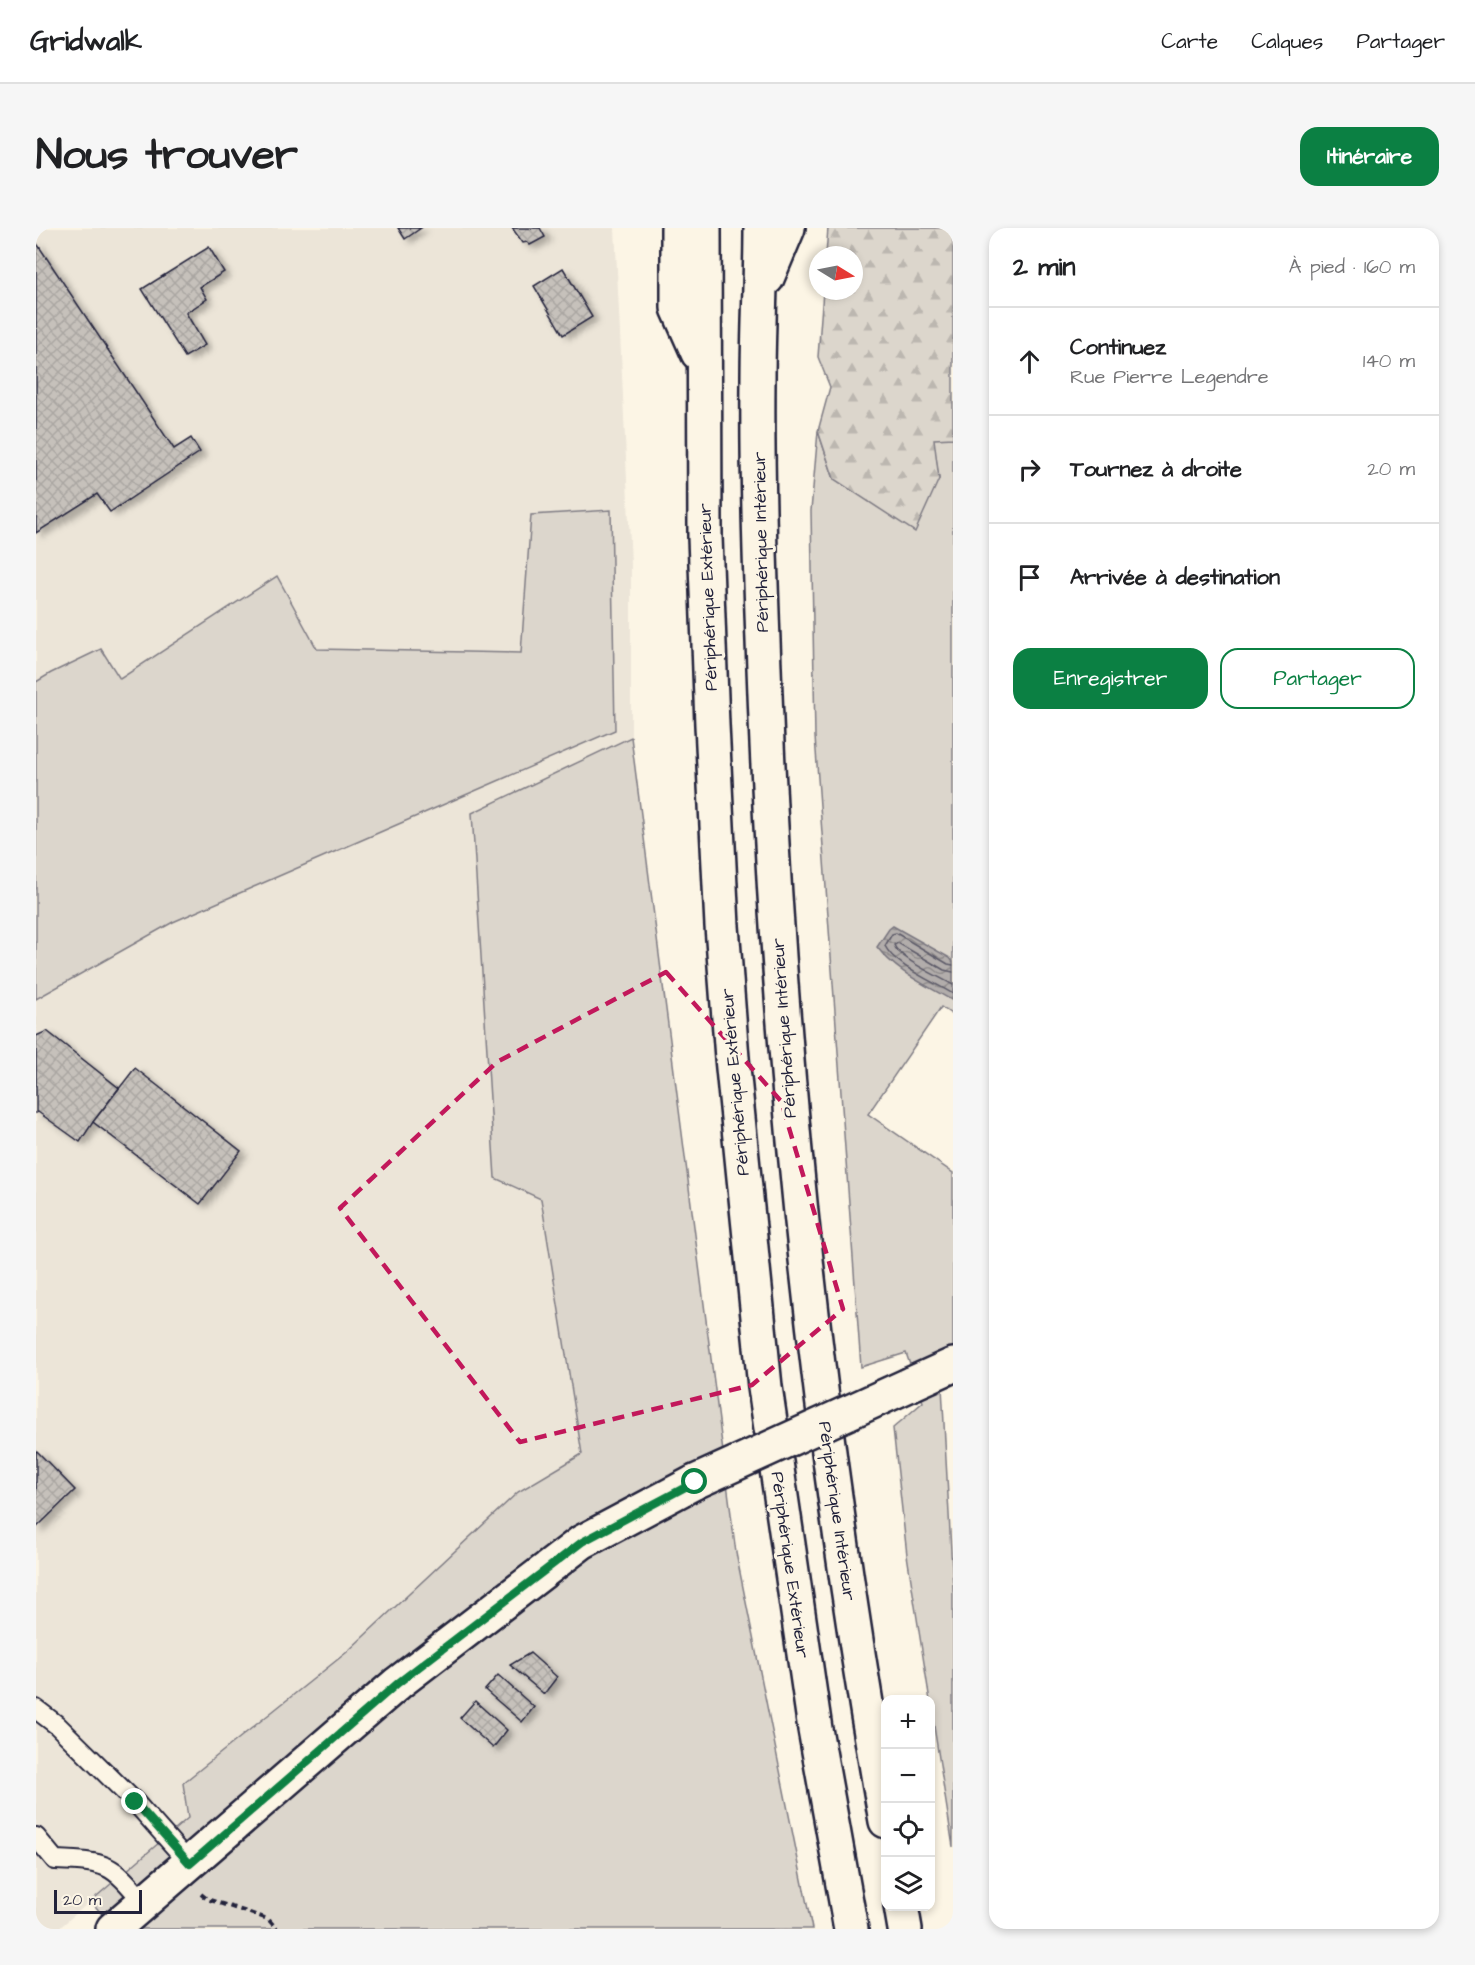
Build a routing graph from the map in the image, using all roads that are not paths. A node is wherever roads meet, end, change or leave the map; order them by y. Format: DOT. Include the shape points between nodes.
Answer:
graph roads {
  1 [pos="678,228"];
  2 [pos="704,228"];
  3 [pos="761,228"];
  4 [pos="788,228"];
  5 [pos="760,294"];
  6 [pos="704,366"];
  7 [pos="953,1365"];
  8 [pos="36,1709"];
  9 [pos="882,1803"];
  10 [pos="36,1837"];
  11 [pos="183,1869"];
  12 [pos="144,1903"];
  13 [pos="902,1911"];
  14 [pos="113,1929"];
  15 [pos="851,1929"];
  16 [pos="905,1929"];
  1 -- 6 [label="main road" via="678,308"];
  2 -- 6 [label="main road, Périphérique Extérieur"];
  3 -- 5 [label="main road, Périphérique Intérieur"];
  4 -- 5 [label="main road"];
  5 -- 9 [label="main road, Périphérique Intérieur" via="762,621 769,811 791,1122 829,1459"];
  6 -- 15 [label="main road, Périphérique Extérieur" via="711,725 722,926 743,1173 765,1387 791,1576"];
  7 -- 11 [label="main road, bridge" via="695,1482 582,1542 398,1683"];
  8 -- 11 [label="lane" via="135,1802"];
  10 -- 12 [label="lane" via="55,1860 99,1863 112,1868"];
  11 -- 12 [label="main road"];
  12 -- 14 [label="main road"];
  13 -- 16 [label="main road"];
}
